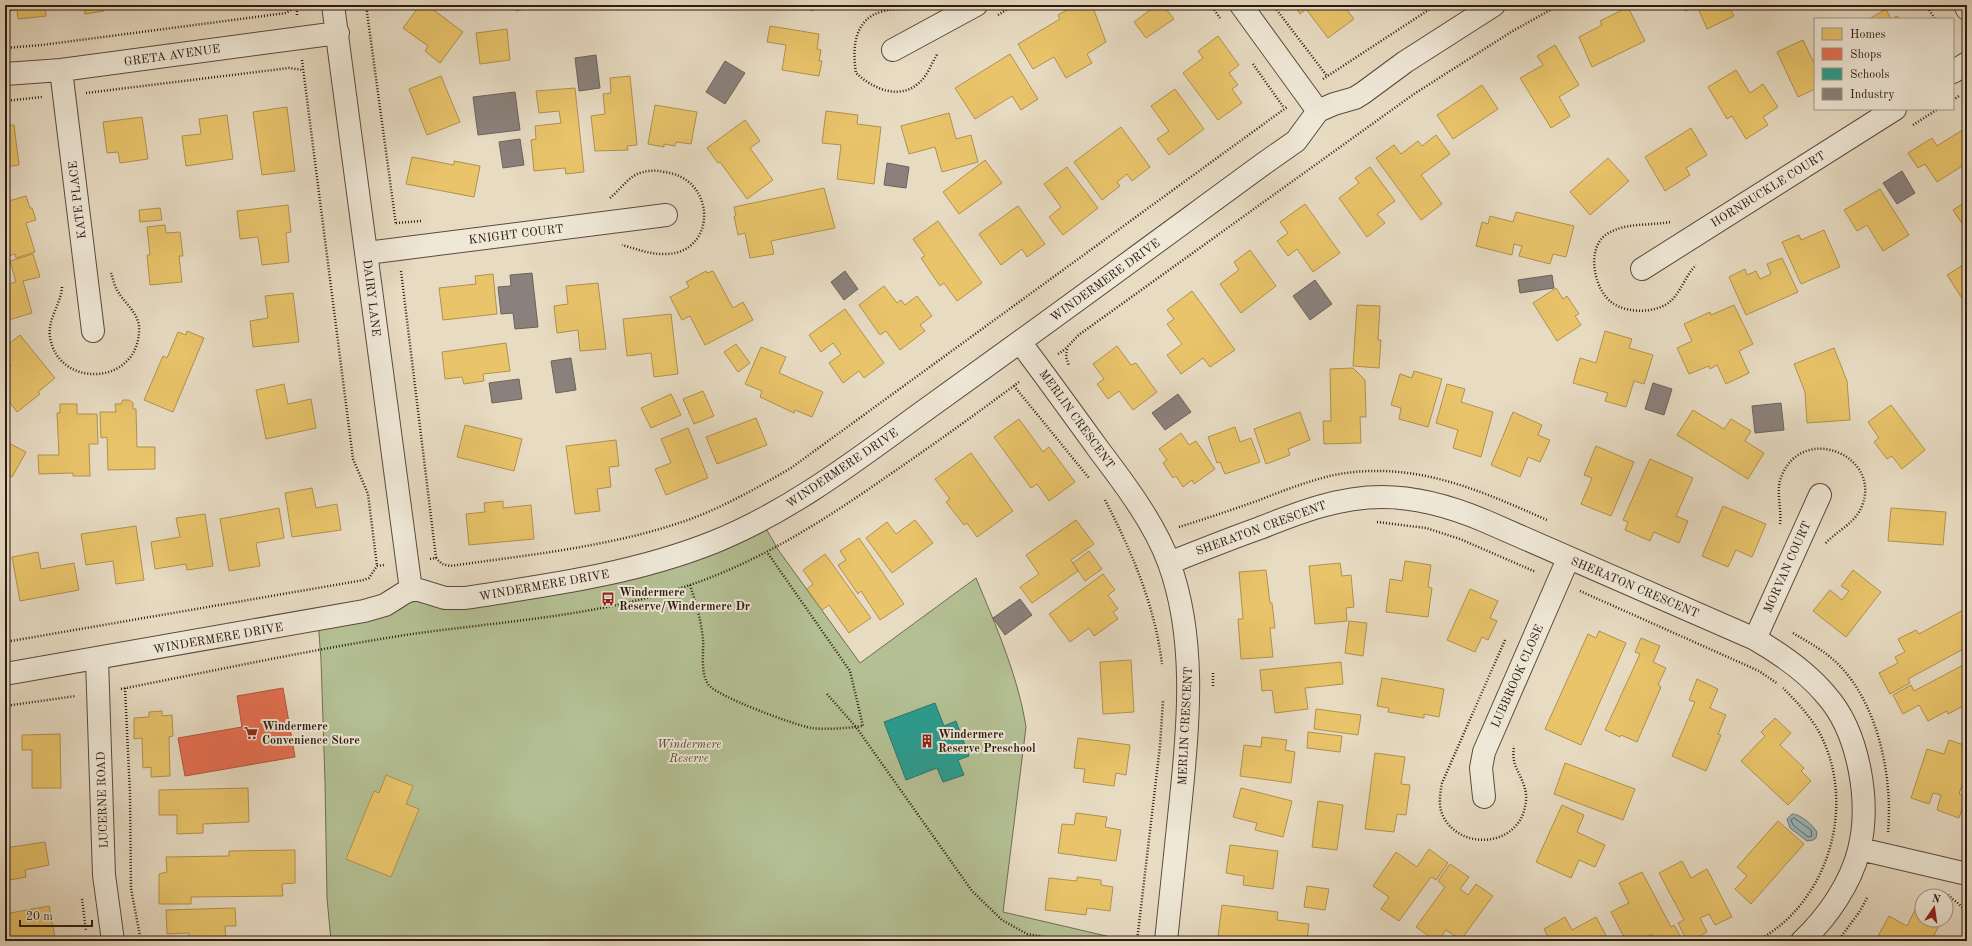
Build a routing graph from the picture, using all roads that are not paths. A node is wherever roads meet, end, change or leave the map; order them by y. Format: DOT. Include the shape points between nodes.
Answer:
graph roads {
  1 [pos="333,5"];
  2 [pos="976,5"];
  3 [pos="1241,5"];
  4 [pos="1494,5"];
  5 [pos="1965,5"];
  6 [pos="1967,8"];
  7 [pos="338,33"];
  8 [pos="894,50"];
  9 [pos="1967,63"];
  10 [pos="61,70"];
  11 [pos="1954,71"];
  12 [pos="5,74"];
  13 [pos="1893,110"];
  14 [pos="1318,111"];
  15 [pos="666,215"];
  16 [pos="366,252"];
  17 [pos="1642,268"];
  18 [pos="93,331"];
  19 [pos="1020,342"];
  20 [pos="1820,495"];
  21 [pos="1568,559"];
  22 [pos="1169,563"];
  23 [pos="411,590"];
  24 [pos="1755,639"];
  25 [pos="97,660"];
  26 [pos="5,674"];
  27 [pos="1484,797"];
  28 [pos="1860,849"];
  29 [pos="1967,874"];
  30 [pos="113,941"];
  31 [pos="1166,941"];
  32 [pos="1802,941"];
  1 -- 7 [label="street, DAIRY LANE"];
  2 -- 8 [label="street"];
  3 -- 14 [label="street"];
  4 -- 14 [label="street" via="1405,62 1363,93"];
  5 -- 6 [label="street"];
  7 -- 10 [label="street, GRETA AVENUE"];
  7 -- 16 [label="street, DAIRY LANE"];
  9 -- 11 [label="street"];
  10 -- 12 [label="street, GRETA AVENUE"];
  10 -- 18 [label="street, KATE PLACE"];
  13 -- 17 [label="street, HORNBUCKLE COURT"];
  14 -- 19 [label="street, WINDERMERE DRIVE" via="1288,148"];
  15 -- 16 [label="street, KNIGHT COURT"];
  16 -- 23 [label="street, DAIRY LANE"];
  19 -- 22 [label="street, MERLIN CRESCENT" via="1129,489"];
  19 -- 23 [label="street, WINDERMERE DRIVE" via="806,495 716,541 653,563 544,585 455,598"];
  20 -- 24 [label="street, MORVAN COURT"];
  21 -- 22 [label="street, SHERATON CRESCENT" via="1457,509 1383,496 1338,501 1313,507"];
  21 -- 24 [label="street, SHERATON CRESCENT"];
  21 -- 27 [label="street, LUBBROOK CLOSE" via="1484,752 1481,768"];
  22 -- 31 [label="street, MERLIN CRESCENT" via="1188,656 1188,692 1183,777"];
  23 -- 25 [label="street, WINDERMERE DRIVE" via="377,609"];
  24 -- 28 [label="street, SHERATON CRESCENT" via="1806,674 1826,695 1844,723 1861,776 1863,814"];
  25 -- 26 [label="street, WINDERMERE DRIVE"];
  25 -- 30 [label="street, LUCERNE ROAD" via="104,875"];
  28 -- 29 [label="street"];
  28 -- 32 [label="street, SHERATON CRESCENT" via="1854,867 1835,901"];
}
